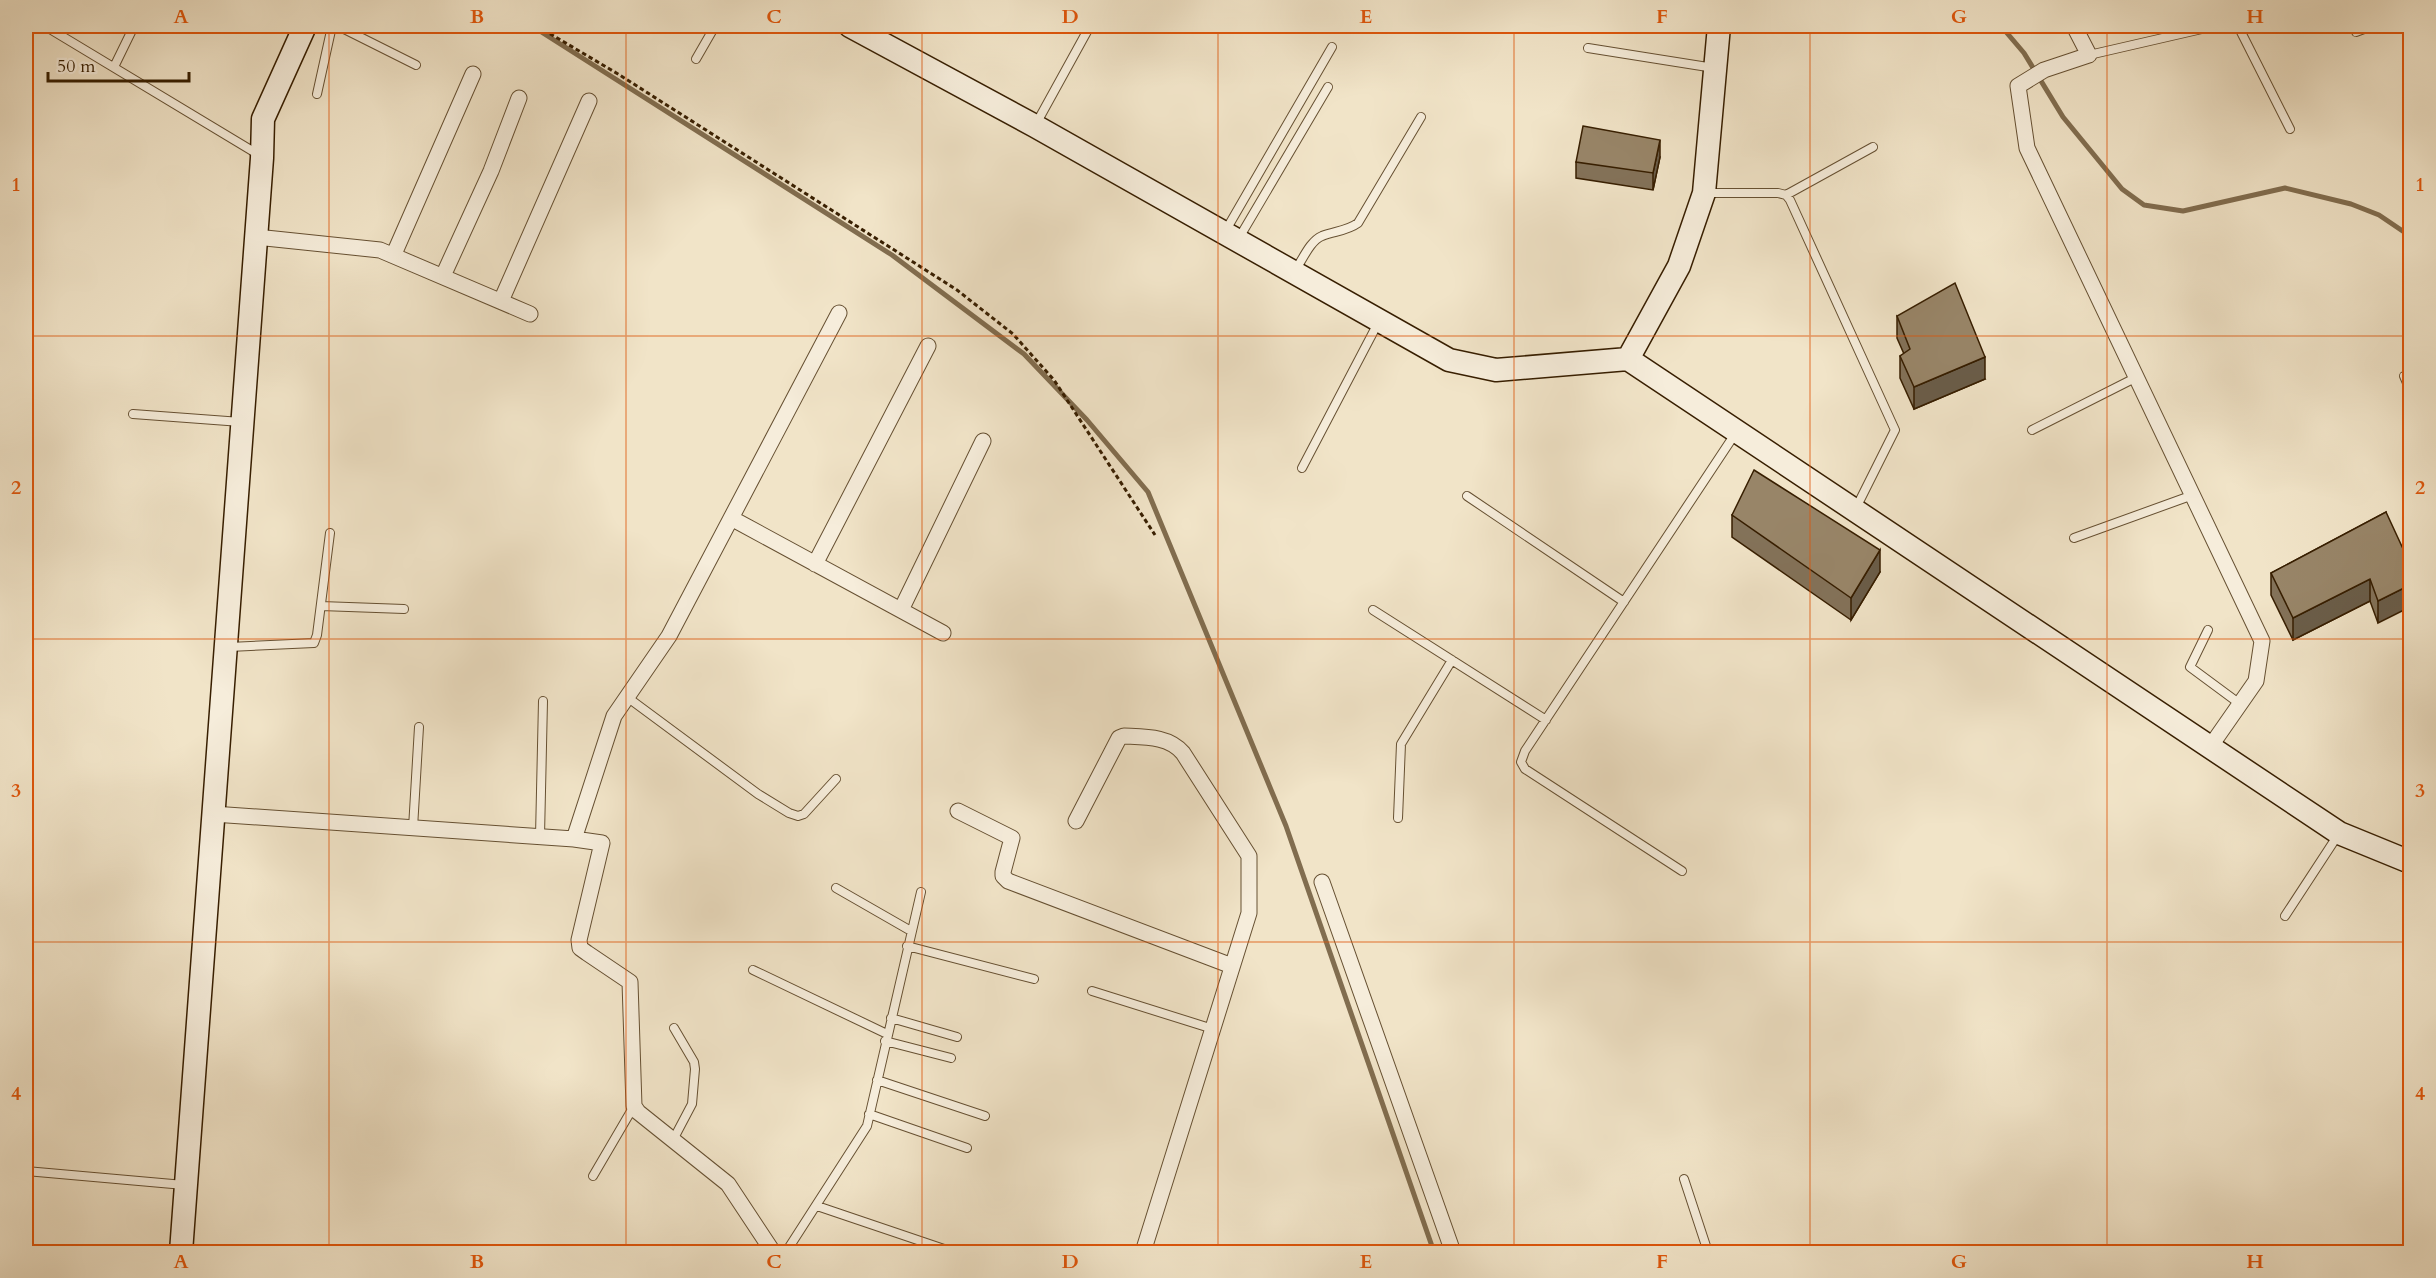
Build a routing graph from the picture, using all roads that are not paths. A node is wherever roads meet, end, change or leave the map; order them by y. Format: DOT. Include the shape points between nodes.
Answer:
graph roads {
  1 [pos="45,26"];
  2 [pos="134,26"];
  3 [pos="305,26"];
  4 [pos="332,26"];
  5 [pos="338,26"];
  6 [pos="715,26"];
  7 [pos="852,26"];
  8 [pos="1090,26"];
  9 [pos="1719,26"];
  10 [pos="2074,26"];
  11 [pos="2216,26"];
  12 [pos="2238,26"];
  13 [pos="2373,26"];
  14 [pos="2356,32"];
  15 [pos="1332,47"];
  16 [pos="1588,48"];
  17 [pos="2089,55"];
  18 [pos="696,59"];
  19 [pos="416,65"];
  20 [pos="114,68"];
  21 [pos="1716,68"];
  22 [pos="473,74"];
  23 [pos="1328,87"];
  24 [pos="317,94"];
  25 [pos="519,98"];
  26 [pos="589,101"];
  27 [pos="1421,117"];
  28 [pos="1035,126"];
  29 [pos="2290,129"];
  30 [pos="1873,147"];
  31 [pos="262,158"];
  32 [pos="1704,193"];
  33 [pos="1786,195"];
  34 [pos="256,237"];
  35 [pos="1230,238"];
  36 [pos="393,254"];
  37 [pos="1293,273"];
  38 [pos="443,276"];
  39 [pos="501,301"];
  40 [pos="839,313"];
  41 [pos="530,314"];
  42 [pos="1379,321"];
  43 [pos="928,346"];
  44 [pos="1628,359"];
  45 [pos="2404,376"];
  46 [pos="2137,377"];
  47 [pos="2410,390"];
  48 [pos="134,414"];
  49 [pos="243,422"];
  50 [pos="1737,430"];
  51 [pos="2032,430"];
  52 [pos="983,441"];
  53 [pos="1302,468"];
  54 [pos="2193,495"];
  55 [pos="1467,496"];
  56 [pos="1855,510"];
  57 [pos="731,518"];
  58 [pos="330,533"];
  59 [pos="2074,538"];
  60 [pos="815,564"];
  61 [pos="1624,602"];
  62 [pos="321,606"];
  63 [pos="404,609"];
  64 [pos="901,610"];
  65 [pos="1373,610"];
  66 [pos="2208,630"];
  67 [pos="943,633"];
  68 [pos="226,647"];
  69 [pos="1452,660"];
  70 [pos="627,697"];
  71 [pos="543,701"];
  72 [pos="2240,704"];
  73 [pos="1546,720"];
  74 [pos="419,727"];
  75 [pos="2210,747"];
  76 [pos="836,779"];
  77 [pos="958,811"];
  78 [pos="213,814"];
  79 [pos="1398,818"];
  80 [pos="1076,821"];
  81 [pos="412,828"];
  82 [pos="2339,833"];
  83 [pos="540,837"];
  84 [pos="574,838"];
  85 [pos="2410,862"];
  86 [pos="1682,871"];
  87 [pos="1322,882"];
  88 [pos="836,888"];
  89 [pos="921,892"];
  90 [pos="2285,916"];
  91 [pos="911,932"];
  92 [pos="907,946"];
  93 [pos="1232,966"];
  94 [pos="753,970"];
  95 [pos="1034,979"];
  96 [pos="1092,991"];
  97 [pos="891,1018"];
  98 [pos="674,1028"];
  99 [pos="1213,1029"];
  100 [pos="886,1037"];
  101 [pos="957,1037"];
  102 [pos="951,1058"];
  103 [pos="877,1080"];
  104 [pos="634,1106"];
  105 [pos="869,1114"];
  106 [pos="985,1116"];
  107 [pos="673,1140"];
  108 [pos="967,1148"];
  109 [pos="26,1171"];
  110 [pos="593,1176"];
  111 [pos="1684,1179"];
  112 [pos="186,1185"];
  113 [pos="817,1206"];
  114 [pos="950,1251"];
  115 [pos="181,1252"];
  116 [pos="773,1252"];
  117 [pos="786,1252"];
  118 [pos="1143,1252"];
  119 [pos="1453,1252"];
  120 [pos="1708,1252"];
  1 -- 20 [label="lane"];
  2 -- 20 [label="lane"];
  3 -- 31 [label="street" via="263,119"];
  4 -- 24 [label="lane"];
  5 -- 19 [label="lane"];
  6 -- 18 [label="lane"];
  7 -- 28 [label="street"];
  8 -- 28 [label="lane"];
  9 -- 21 [label="street"];
  10 -- 17 [label="street"];
  11 -- 17 [label="lane"];
  12 -- 29 [label="lane"];
  13 -- 14 [label="lane"];
  15 -- 35 [label="lane"];
  16 -- 21 [label="lane"];
  17 -- 46 [label="street" via="2044,70 2018,86 2027,148"];
  20 -- 31 [label="lane"];
  21 -- 32 [label="street"];
  22 -- 36 [label="street"];
  23 -- 35 [label="lane"];
  25 -- 38 [label="street"];
  26 -- 39 [label="street"];
  27 -- 37 [label="lane" via="1358,224 1316,240"];
  28 -- 35 [label="street"];
  30 -- 33 [label="lane"];
  31 -- 34 [label="street"];
  32 -- 33 [label="lane"];
  32 -- 44 [label="street" via="1679,266"];
  33 -- 56 [label="lane" via="1895,430"];
  34 -- 36 [label="street"];
  34 -- 49 [label="street"];
  35 -- 37 [label="street"];
  36 -- 38 [label="street"];
  37 -- 42 [label="street"];
  38 -- 39 [label="street"];
  39 -- 41 [label="street"];
  40 -- 57 [label="street"];
  42 -- 44 [label="street" via="1449,360 1496,370"];
  42 -- 53 [label="lane"];
  43 -- 60 [label="street"];
  44 -- 50 [label="street"];
  45 -- 47 [label="lane"];
  46 -- 51 [label="lane"];
  46 -- 54 [label="street"];
  48 -- 49 [label="lane"];
  49 -- 68 [label="street"];
  50 -- 56 [label="street"];
  50 -- 61 [label="lane"];
  52 -- 64 [label="street"];
  54 -- 59 [label="lane"];
  54 -- 72 [label="street" via="2262,641 2256,681"];
  55 -- 61 [label="lane"];
  56 -- 75 [label="street"];
  57 -- 60 [label="street"];
  57 -- 70 [label="street" via="663,646"];
  58 -- 62 [label="lane"];
  60 -- 64 [label="street"];
  61 -- 73 [label="lane"];
  62 -- 63 [label="lane"];
  62 -- 68 [label="lane" via="314,644"];
  64 -- 67 [label="street"];
  65 -- 69 [label="lane"];
  66 -- 72 [label="lane" via="2190,667"];
  68 -- 78 [label="street"];
  69 -- 73 [label="lane"];
  69 -- 79 [label="lane" via="1401,744"];
  70 -- 76 [label="lane" via="789,813 804,814"];
  70 -- 84 [label="street" via="614,716"];
  71 -- 83 [label="lane"];
  72 -- 75 [label="street"];
  73 -- 86 [label="lane" via="1525,751 1521,762 1526,769"];
  74 -- 81 [label="lane"];
  75 -- 82 [label="street"];
  77 -- 93 [label="street" via="1012,838 1002,872 1008,881"];
  78 -- 81 [label="street"];
  78 -- 112 [label="street"];
  80 -- 93 [label="street" via="1119,738 1159,739 1176,745 1249,856 1249,913"];
  81 -- 83 [label="street"];
  82 -- 85 [label="street"];
  82 -- 90 [label="lane"];
  83 -- 84 [label="street"];
  84 -- 104 [label="street" via="602,843 579,940 580,948 630,982"];
  87 -- 119 [label="street"];
  88 -- 91 [label="lane"];
  89 -- 91 [label="lane"];
  91 -- 92 [label="lane"];
  92 -- 95 [label="lane"];
  92 -- 97 [label="lane"];
  93 -- 99 [label="street"];
  94 -- 100 [label="lane"];
  96 -- 99 [label="lane"];
  97 -- 100 [label="lane"];
  97 -- 101 [label="lane"];
  98 -- 107 [label="lane" via="695,1069 692,1104"];
  99 -- 118 [label="street"];
  100 -- 102 [label="lane"];
  100 -- 103 [label="lane"];
  103 -- 105 [label="lane"];
  103 -- 106 [label="lane"];
  104 -- 107 [label="street"];
  104 -- 110 [label="lane"];
  105 -- 108 [label="lane"];
  105 -- 113 [label="lane" via="862,1135"];
  107 -- 116 [label="street" via="728,1184"];
  109 -- 112 [label="lane"];
  111 -- 120 [label="lane"];
  112 -- 115 [label="street"];
  113 -- 114 [label="lane"];
  113 -- 117 [label="lane"];
}
